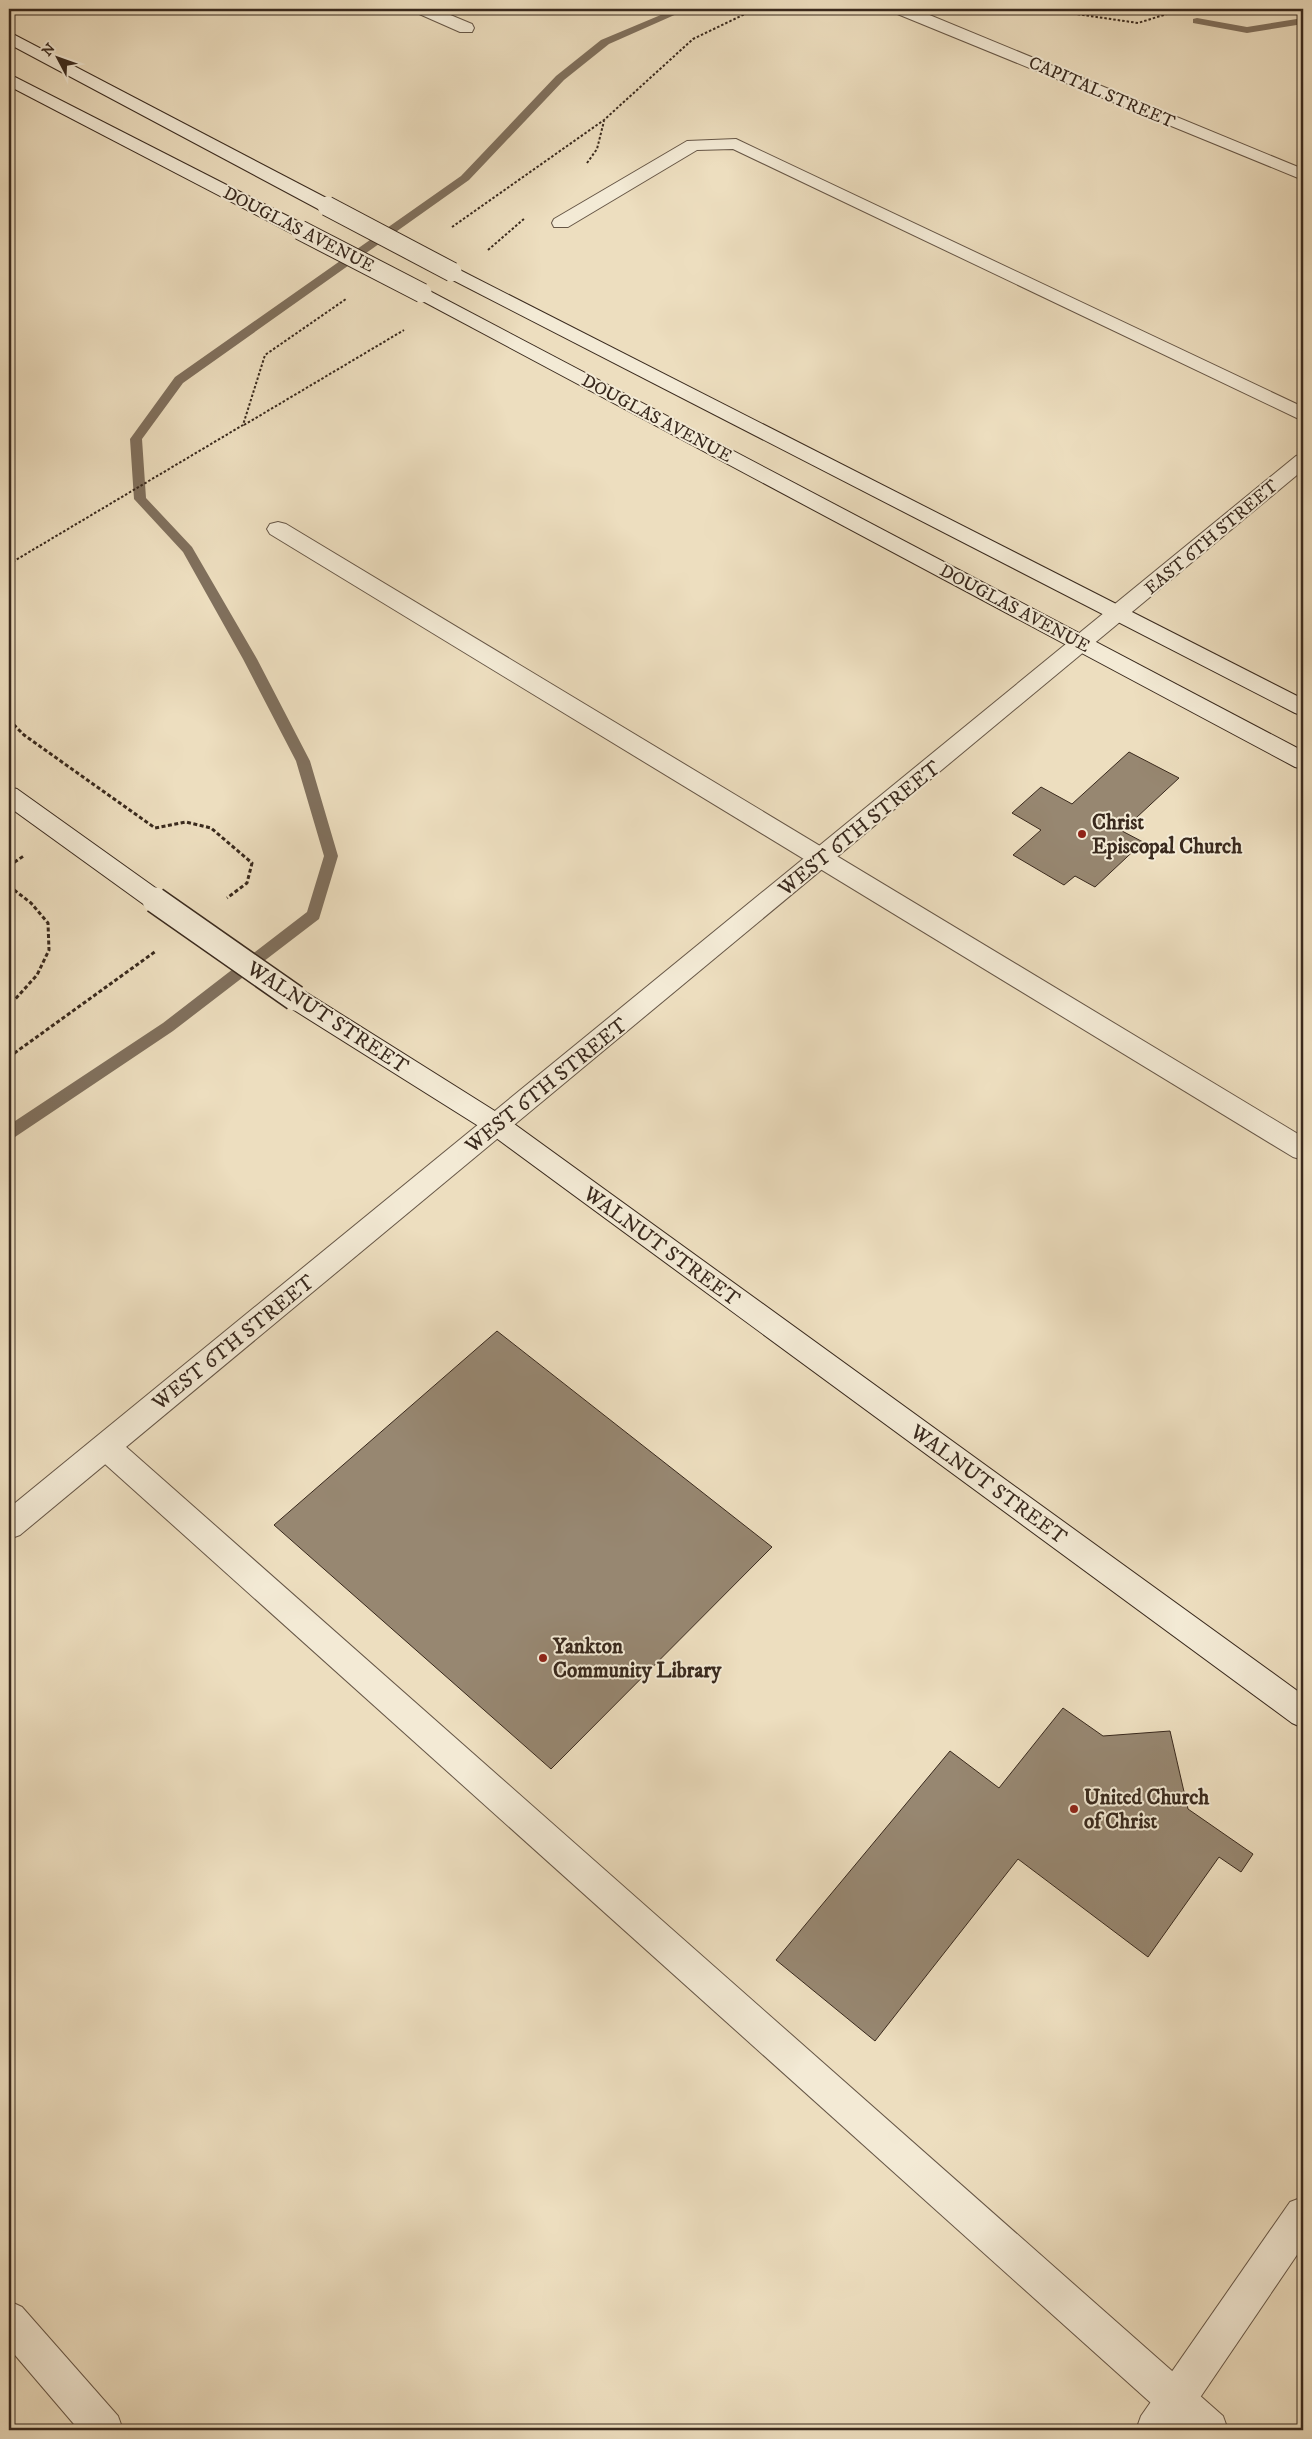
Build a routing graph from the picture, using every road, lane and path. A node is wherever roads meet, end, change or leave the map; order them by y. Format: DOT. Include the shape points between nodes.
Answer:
graph roads {
  1 [pos="423,9"];
  2 [pos="773,9"];
  3 [pos="901,9"];
  4 [pos="1042,9"];
  5 [pos="1183,9"];
  6 [pos="466,28"];
  7 [pos="9,37"];
  8 [pos="9,79"];
  9 [pos="604,120"];
  10 [pos="1303,175"];
  11 [pos="561,223"];
  12 [pos="1303,415"];
  13 [pos="191,456"];
  14 [pos="1303,460"];
  15 [pos="278,529"];
  16 [pos="9,564"];
  17 [pos="1119,614"];
  18 [pos="1083,644"];
  19 [pos="1303,708"];
  20 [pos="1303,761"];
  21 [pos="9,795"];
  22 [pos="823,858"];
  23 [pos="9,886"];
  24 [pos="9,1006"];
  25 [pos="497,1125"];
  26 [pos="1303,1150"];
  27 [pos="106,1447"];
  28 [pos="9,1526"];
  29 [pos="1303,1713"];
  30 [pos="1303,2215"];
  31 [pos="9,2320"];
  32 [pos="1165,2415"];
  33 [pos="104,2430"];
  34 [pos="1209,2430"];
  1 -- 6 [label="street"];
  2 -- 9 [label="path" via="745,14 693,40"];
  3 -- 10 [label="street, CAPITAL STREET"];
  4 -- 5 [label="path" via="1138,23"];
  7 -- 17 [label="street, DOUGLAS AVENUE, bridge" via="452,272"];
  8 -- 18 [label="street, DOUGLAS AVENUE, bridge" via="422,293"];
  11 -- 12 [label="street" via="693,145 736,144"];
  13 -- 16 [label="path"];
  14 -- 17 [label="street, EAST 6TH STREET"];
  15 -- 22 [label="street"];
  17 -- 18 [label="street, EAST 6TH STREET"];
  17 -- 19 [label="street, DOUGLAS AVENUE"];
  18 -- 20 [label="street, DOUGLAS AVENUE"];
  18 -- 22 [label="street, WEST 6TH STREET"];
  21 -- 25 [label="street, WALNUT STREET, bridge" via="295,998"];
  22 -- 25 [label="street, WEST 6TH STREET"];
  22 -- 26 [label="street"];
  23 -- 24 [label="path" via="31,902 48,923 49,950 37,975"];
  25 -- 27 [label="street, WEST 6TH STREET"];
  25 -- 29 [label="street, WALNUT STREET"];
  27 -- 28 [label="street, WEST 6TH STREET"];
  27 -- 32 [label="street"];
  30 -- 32 [label="street"];
  31 -- 33 [label="street"];
  32 -- 34 [label="street"];
}
